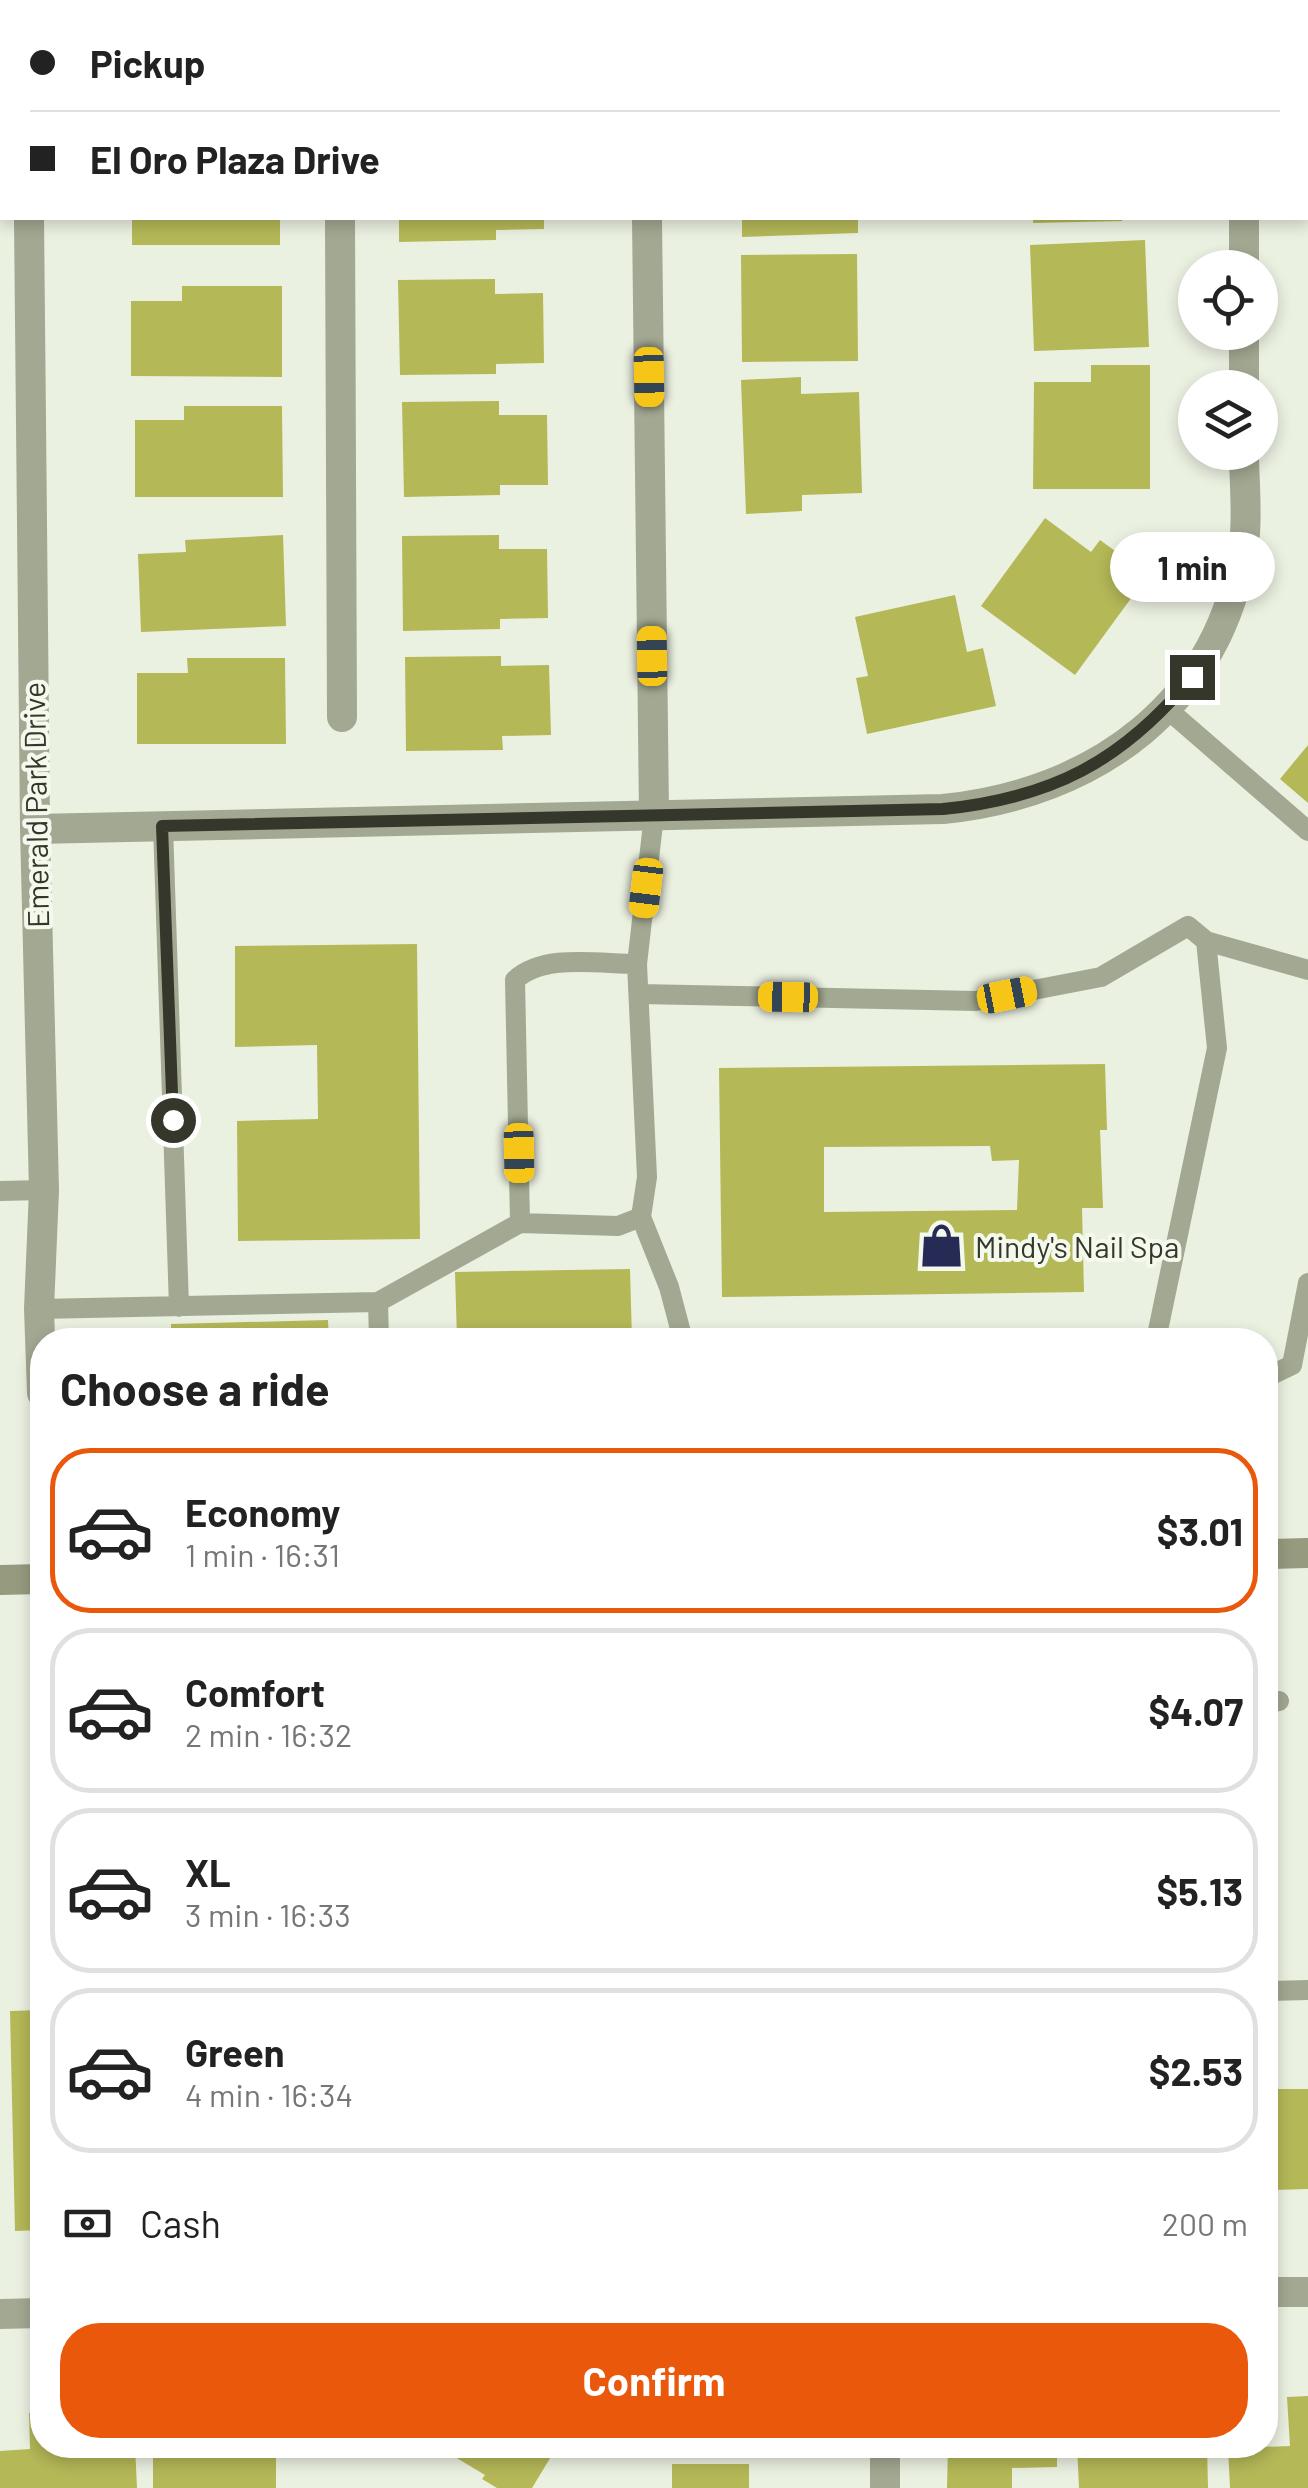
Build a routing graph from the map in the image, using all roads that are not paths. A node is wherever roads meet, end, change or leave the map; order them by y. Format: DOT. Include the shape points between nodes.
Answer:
graph roads {
  1 [pos="28,220"];
  2 [pos="340,220"];
  3 [pos="647,220"];
  4 [pos="1244,220"];
  5 [pos="1244,250"];
  6 [pos="15,355"];
  7 [pos="1244,470"];
  8 [pos="1166,708"];
  9 [pos="342,717"];
  10 [pos="654,816"];
  11 [pos="162,826"];
  12 [pos="35,828"];
  13 [pos="1308,831"];
  14 [pos="1206,941"];
  15 [pos="637,964"];
  16 [pos="1308,970"];
  17 [pos="638,994"];
  18 [pos="44,1190"];
  19 [pos="0,1191"];
  20 [pos="641,1217"];
  21 [pos="520,1223"];
  22 [pos="1308,1283"];
  23 [pos="378,1302"];
  24 [pos="179,1307"];
  25 [pos="40,1309"];
  26 [pos="40,1328"];
  27 [pos="379,1328"];
  28 [pos="680,1328"];
  29 [pos="1159,1328"];
  30 [pos="1278,1371"];
  31 [pos="1308,1553"];
  32 [pos="1278,1554"];
  33 [pos="30,1579"];
  34 [pos="0,1580"];
  35 [pos="1308,1990"];
  36 [pos="1278,1991"];
  37 [pos="1278,2292"];
  38 [pos="1308,2292"];
  39 [pos="0,2314"];
  40 [pos="30,2314"];
  41 [pos="885,2458"];
  42 [pos="885,2488"];
  1 -- 6 [label="street, Emerald Park Drive"];
  2 -- 9 [label="street"];
  3 -- 10 [label="street"];
  4 -- 5 [label="street"];
  6 -- 12 [label="street, Emerald Park Drive"];
  7 -- 8 [label="street" via="1244,542 1233,589 1216,635"];
  8 -- 10 [label="street" via="1084,772 991,804"];
  8 -- 13 [label="lane"];
  10 -- 11 [label="street"];
  10 -- 15 [label="lane"];
  11 -- 12 [label="street"];
  11 -- 24 [label="lane"];
  12 -- 18 [label="street, Emerald Park Drive"];
  14 -- 16 [label="lane"];
  14 -- 17 [label="lane" via="1188,926 1101,977 976,1001"];
  14 -- 29 [label="lane" via="1217,1048"];
  15 -- 17 [label="lane"];
  15 -- 21 [label="lane" via="544,964 515,980"];
  17 -- 20 [label="lane" via="647,1177"];
  18 -- 19 [label="lane"];
  18 -- 25 [label="street, Emerald Park Drive"];
  20 -- 21 [label="lane" via="618,1226"];
  20 -- 28 [label="lane"];
  21 -- 23 [label="lane"];
  22 -- 30 [label="lane" via="1292,1364"];
  23 -- 24 [label="lane"];
  23 -- 27 [label="lane"];
  24 -- 25 [label="lane"];
  25 -- 26 [label="street, Emerald Park Drive"];
  31 -- 32 [label="main road"];
  33 -- 34 [label="main road"];
  35 -- 36 [label="lane"];
  37 -- 38 [label="street"];
  39 -- 40 [label="street"];
  41 -- 42 [label="street"];
}
